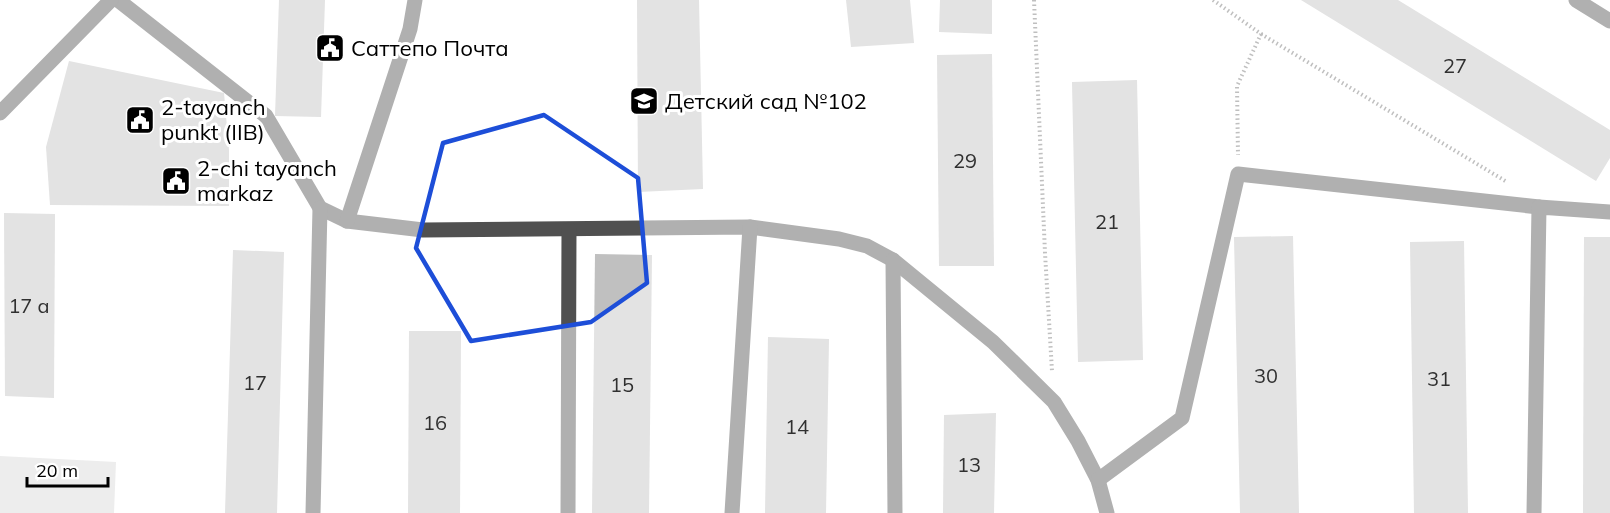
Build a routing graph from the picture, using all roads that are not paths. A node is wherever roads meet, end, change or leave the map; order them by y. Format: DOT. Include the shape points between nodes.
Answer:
graph roads {
  1 [pos="111,0"];
  2 [pos="118,0"];
  3 [pos="415,0"];
  4 [pos="1576,0"];
  5 [pos="1610,21"];
  6 [pos="0,113"];
  7 [pos="1539,207"];
  8 [pos="320,208"];
  9 [pos="1610,212"];
  10 [pos="347,221"];
  11 [pos="750,227"];
  12 [pos="569,230"];
  13 [pos="893,260"];
  14 [pos="1098,480"];
  15 [pos="313,513"];
  16 [pos="568,513"];
  17 [pos="732,513"];
  18 [pos="895,513"];
  19 [pos="1107,513"];
  20 [pos="1534,513"];
  1 -- 6 [label="street"];
  2 -- 8 [label="street" via="266,116"];
  3 -- 10 [label="street" via="410,29"];
  4 -- 5 [label="street"];
  7 -- 9 [label="street"];
  7 -- 14 [label="street" via="1238,174 1182,418"];
  7 -- 20 [label="street"];
  8 -- 10 [label="street"];
  8 -- 15 [label="street"];
  10 -- 12 [label="street" via="423,230"];
  11 -- 12 [label="street"];
  11 -- 13 [label="street" via="839,239 867,246"];
  11 -- 17 [label="street"];
  12 -- 16 [label="street"];
  13 -- 14 [label="street" via="993,342 1054,402"];
  13 -- 18 [label="street"];
  14 -- 19 [label="street"];
}
